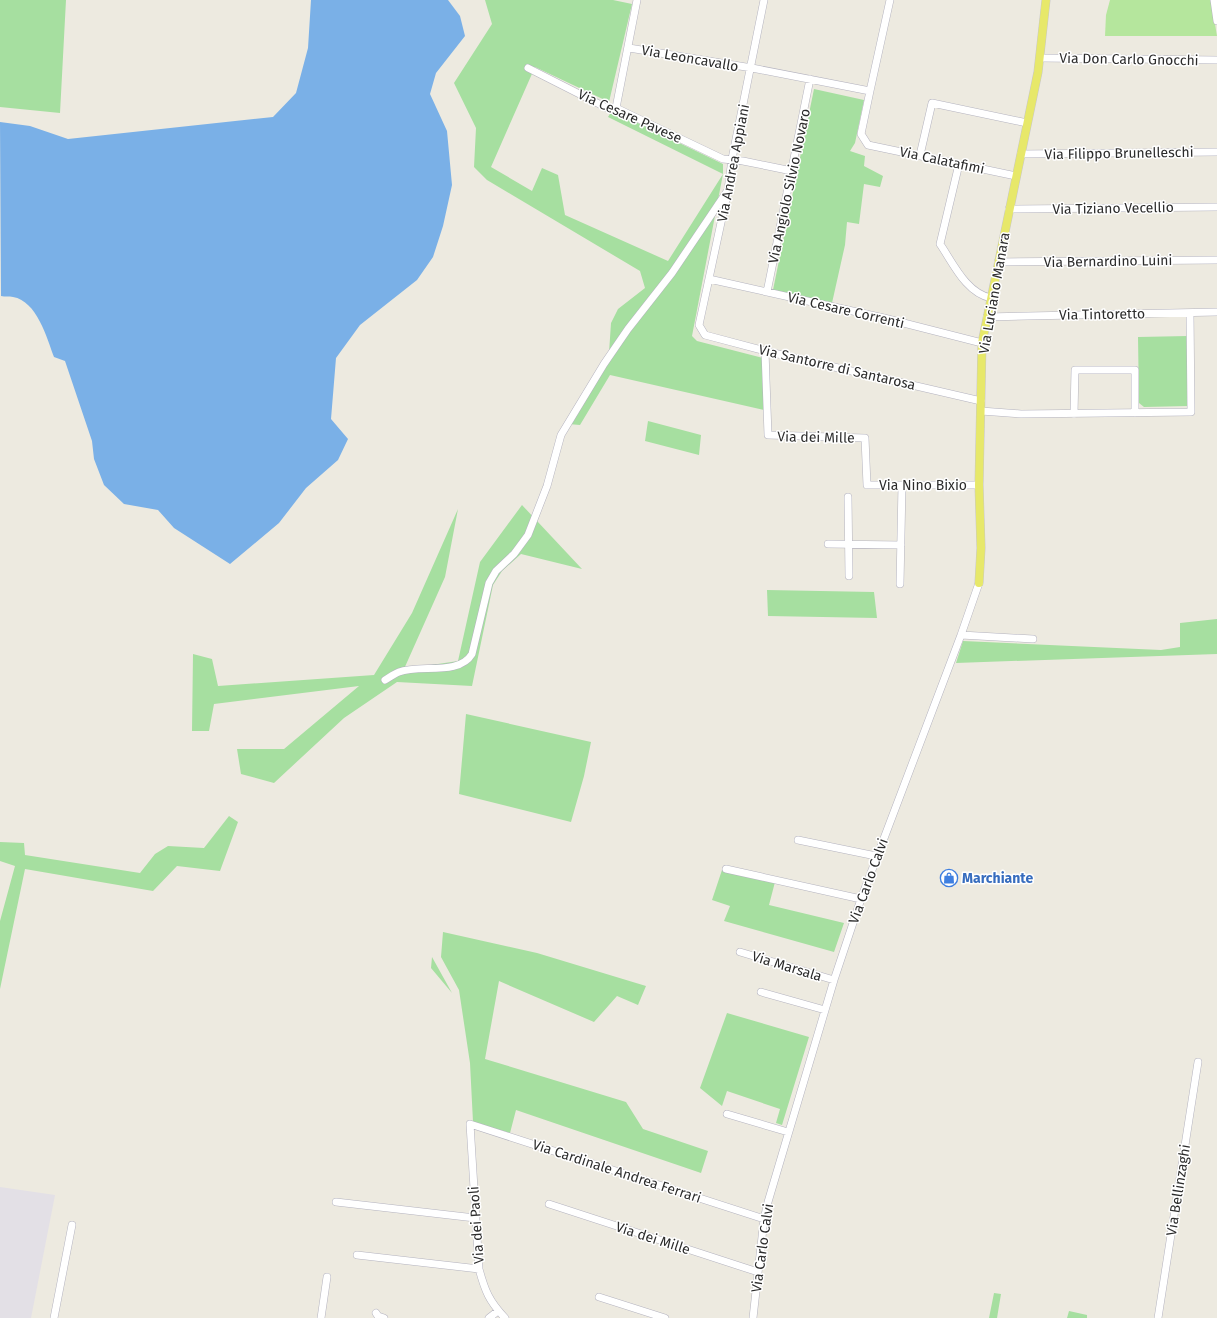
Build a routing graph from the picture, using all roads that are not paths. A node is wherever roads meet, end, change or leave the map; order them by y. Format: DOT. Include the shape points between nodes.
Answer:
graph roads {
  1 [pos="637,0"];
  2 [pos="764,0"];
  3 [pos="888,0"];
  4 [pos="1046,0"];
  5 [pos="1214,0"];
  6 [pos="1217,21"];
  7 [pos="629,48"];
  8 [pos="1040,58"];
  9 [pos="1217,60"];
  10 [pos="528,68"];
  11 [pos="752,68"];
  12 [pos="810,79"];
  13 [pos="870,91"];
  14 [pos="616,108"];
  15 [pos="1027,123"];
  16 [pos="1217,152"];
  17 [pos="1021,154"];
  18 [pos="920,155"];
  19 [pos="732,159"];
  20 [pos="960,164"];
  21 [pos="792,170"];
  22 [pos="1016,176"];
  23 [pos="728,190"];
  24 [pos="1217,207"];
  25 [pos="1009,209"];
  26 [pos="1217,260"];
  27 [pos="998,262"];
  28 [pos="709,278"];
  29 [pos="767,292"];
  30 [pos="991,298"];
  31 [pos="1217,312"];
  32 [pos="1190,313"];
  33 [pos="987,317"];
  34 [pos="698,325"];
  35 [pos="982,342"];
  36 [pos="765,351"];
  37 [pos="981,401"];
  38 [pos="980,411"];
  39 [pos="1135,413"];
  40 [pos="1074,414"];
  41 [pos="867,485"];
  42 [pos="902,485"];
  43 [pos="979,485"];
  44 [pos="848,497"];
  45 [pos="828,544"];
  46 [pos="848,544"];
  47 [pos="901,545"];
  48 [pos="849,576"];
  49 [pos="979,583"];
  50 [pos="900,584"];
  51 [pos="961,635"];
  52 [pos="1033,639"];
  53 [pos="385,680"];
  54 [pos="798,840"];
  55 [pos="876,856"];
  56 [pos="726,869"];
  57 [pos="861,899"];
  58 [pos="740,952"];
  59 [pos="834,980"];
  60 [pos="761,992"];
  61 [pos="825,1010"];
  62 [pos="1198,1062"];
  63 [pos="727,1114"];
  64 [pos="470,1124"];
  65 [pos="788,1132"];
  66 [pos="336,1202"];
  67 [pos="549,1204"];
  68 [pos="475,1218"];
  69 [pos="764,1219"];
  70 [pos="72,1225"];
  71 [pos="357,1255"];
  72 [pos="479,1269"];
  73 [pos="758,1272"];
  74 [pos="327,1277"];
  75 [pos="598,1297"];
  76 [pos="498,1311"];
  77 [pos="376,1313"];
  78 [pos="54,1318"];
  79 [pos="321,1318"];
  80 [pos="384,1318"];
  81 [pos="489,1318"];
  82 [pos="505,1318"];
  83 [pos="665,1318"];
  84 [pos="753,1318"];
  85 [pos="1158,1318"];
  1 -- 7 [label="street"];
  2 -- 11 [label="street, Via Andrea Appiani"];
  3 -- 13 [label="street"];
  4 -- 8 [label="main road, Via Luciano Manara"];
  5 -- 6 [label="street"];
  7 -- 11 [label="street, Via Leoncavallo"];
  7 -- 14 [label="street"];
  8 -- 9 [label="street, Via Don Carlo Gnocchi"];
  8 -- 15 [label="main road, Via Luciano Manara"];
  10 -- 14 [label="street, Via Cesare Pavese" via="607,108"];
  11 -- 12 [label="street, Via Leoncavallo"];
  11 -- 19 [label="street, Via Andrea Appiani"];
  12 -- 13 [label="street, Via Leoncavallo"];
  12 -- 21 [label="street, Via Angiolo Silvio Novaro"];
  13 -- 18 [label="street, Via Calatafimi" via="861,134 868,145"];
  14 -- 19 [label="street, Via Cesare Pavese" via="723,159"];
  15 -- 17 [label="main road, Via Luciano Manara"];
  15 -- 18 [label="street" via="932,103"];
  16 -- 17 [label="street, Via Filippo Brunelleschi"];
  17 -- 22 [label="main road, Via Luciano Manara"];
  18 -- 20 [label="street, Via Calatafimi"];
  19 -- 21 [label="street, Via Cesare Pavese"];
  19 -- 23 [label="street, Via Andrea Appiani"];
  20 -- 22 [label="street, Via Calatafimi"];
  20 -- 30 [label="street" via="940,244 969,287"];
  21 -- 29 [label="street, Via Angiolo Silvio Novaro"];
  22 -- 25 [label="main road, Via Luciano Manara"];
  23 -- 28 [label="street, Via Andrea Appiani"];
  23 -- 53 [label="street" via="672,274 628,329 561,435 547,486 528,535 488,583 472,654 468,660 460,665 399,672"];
  24 -- 25 [label="street, Via Tiziano Vecellio"];
  25 -- 27 [label="main road, Via Luciano Manara"];
  26 -- 27 [label="street, Via Bernardino Luini"];
  27 -- 30 [label="main road, Via Luciano Manara"];
  28 -- 29 [label="street, Via Cesare Correnti"];
  28 -- 34 [label="street, Via Andrea Appiani"];
  29 -- 35 [label="street, Via Cesare Correnti"];
  30 -- 33 [label="main road, Via Luciano Manara"];
  31 -- 32 [label="street, Via Tintoretto"];
  32 -- 33 [label="street, Via Tintoretto"];
  32 -- 39 [label="street" via="1191,412"];
  33 -- 35 [label="main road, Via Luciano Manara"];
  34 -- 36 [label="street, Via Santorre di Santarosa" via="705,335"];
  35 -- 37 [label="main road, Via Luciano Manara"];
  36 -- 37 [label="street, Via Santorre di Santarosa"];
  36 -- 41 [label="street, Via dei Mille" via="768,435 865,438"];
  37 -- 38 [label="main road, Via Luciano Manara"];
  38 -- 40 [label="street"];
  38 -- 43 [label="main road, Via Luciano Manara"];
  39 -- 40 [label="street"];
  39 -- 40 [label="street" via="1134,370 1076,370"];
  41 -- 42 [label="street, Via Nino Bixio"];
  42 -- 43 [label="street, Via Nino Bixio"];
  42 -- 47 [label="street"];
  43 -- 49 [label="main road, Via Luciano Manara"];
  44 -- 46 [label="street"];
  45 -- 46 [label="street"];
  46 -- 47 [label="street"];
  46 -- 48 [label="street"];
  47 -- 50 [label="street"];
  49 -- 51 [label="street, Via Luciano Manara"];
  51 -- 52 [label="street"];
  51 -- 55 [label="street, Via Carlo Calvi"];
  54 -- 55 [label="street"];
  55 -- 57 [label="street, Via Carlo Calvi"];
  56 -- 57 [label="street"];
  57 -- 59 [label="street, Via Carlo Calvi"];
  58 -- 59 [label="street, Via Marsala"];
  59 -- 61 [label="street, Via Carlo Calvi"];
  60 -- 61 [label="street"];
  61 -- 65 [label="street, Via Carlo Calvi"];
  62 -- 85 [label="street, Via Bellinzaghi"];
  63 -- 65 [label="street"];
  64 -- 68 [label="street, Via dei Paoli"];
  64 -- 69 [label="street, Via Cardinale Andrea Ferrari"];
  65 -- 69 [label="street, Via Carlo Calvi"];
  66 -- 68 [label="street"];
  67 -- 73 [label="street, Via dei Mille"];
  68 -- 72 [label="street, Via dei Paoli"];
  69 -- 73 [label="street, Via Carlo Calvi"];
  70 -- 78 [label="street"];
  71 -- 72 [label="street"];
  72 -- 76 [label="street, Via dei Paoli" via="486,1292"];
  73 -- 84 [label="street, Via Carlo Calvi"];
  74 -- 79 [label="street"];
  75 -- 83 [label="street"];
  76 -- 81 [label="street"];
  76 -- 82 [label="street, Via dei Paoli"];
  77 -- 80 [label="street"];
}
